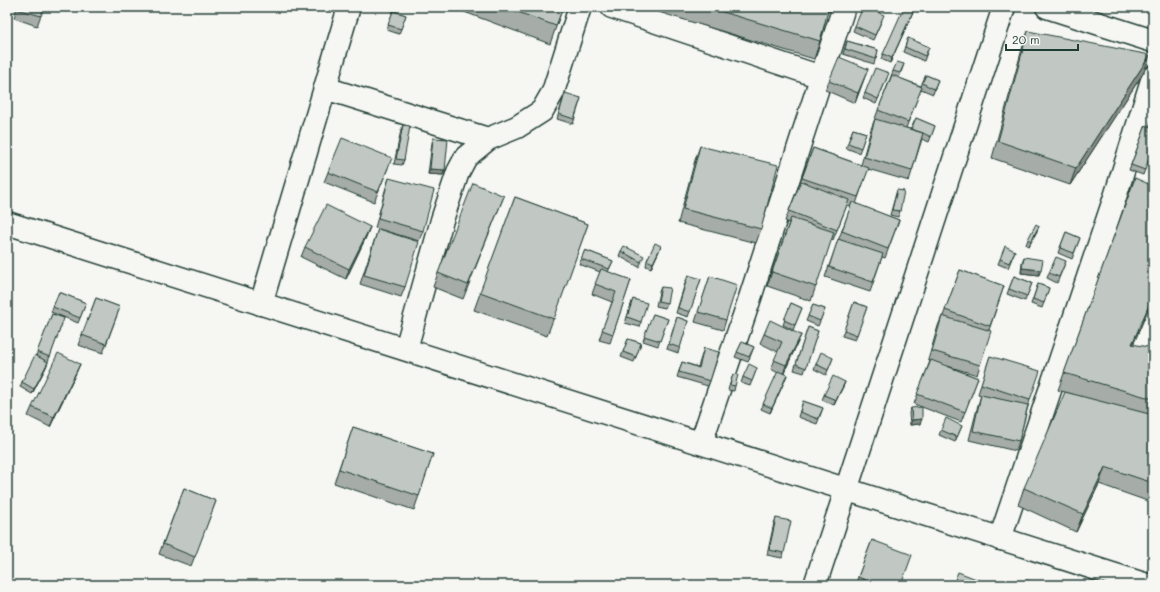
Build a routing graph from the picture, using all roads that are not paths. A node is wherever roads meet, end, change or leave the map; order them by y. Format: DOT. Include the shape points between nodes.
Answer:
graph roads {
  1 [pos="349,7"];
  2 [pos="580,7"];
  3 [pos="612,7"];
  4 [pos="844,7"];
  5 [pos="1004,7"];
  6 [pos="1047,7"];
  7 [pos="1153,41"];
  8 [pos="821,77"];
  9 [pos="1153,77"];
  10 [pos="325,88"];
  11 [pos="488,139"];
  12 [pos="7,223"];
  13 [pos="261,304"];
  14 [pos="406,349"];
  15 [pos="1049,394"];
  16 [pos="1071,401"];
  17 [pos="700,443"];
  18 [pos="846,489"];
  19 [pos="1000,538"];
  20 [pos="815,585"];
  21 [pos="1147,585"];
  1 -- 10 [label="street"];
  2 -- 11 [label="street" via="553,92 542,111 517,127"];
  3 -- 8 [label="street"];
  4 -- 8 [label="street"];
  5 -- 18 [label="street"];
  6 -- 7 [label="street"];
  8 -- 17 [label="street"];
  9 -- 15 [label="street" via="1131,178 1115,197"];
  10 -- 11 [label="street"];
  10 -- 13 [label="street"];
  11 -- 14 [label="street" via="466,158 458,172"];
  12 -- 13 [label="street"];
  13 -- 14 [label="street"];
  14 -- 17 [label="street"];
  15 -- 16 [label="street"];
  15 -- 19 [label="street"];
  17 -- 18 [label="street"];
  18 -- 19 [label="street"];
  18 -- 20 [label="street"];
  19 -- 21 [label="street"];
}
